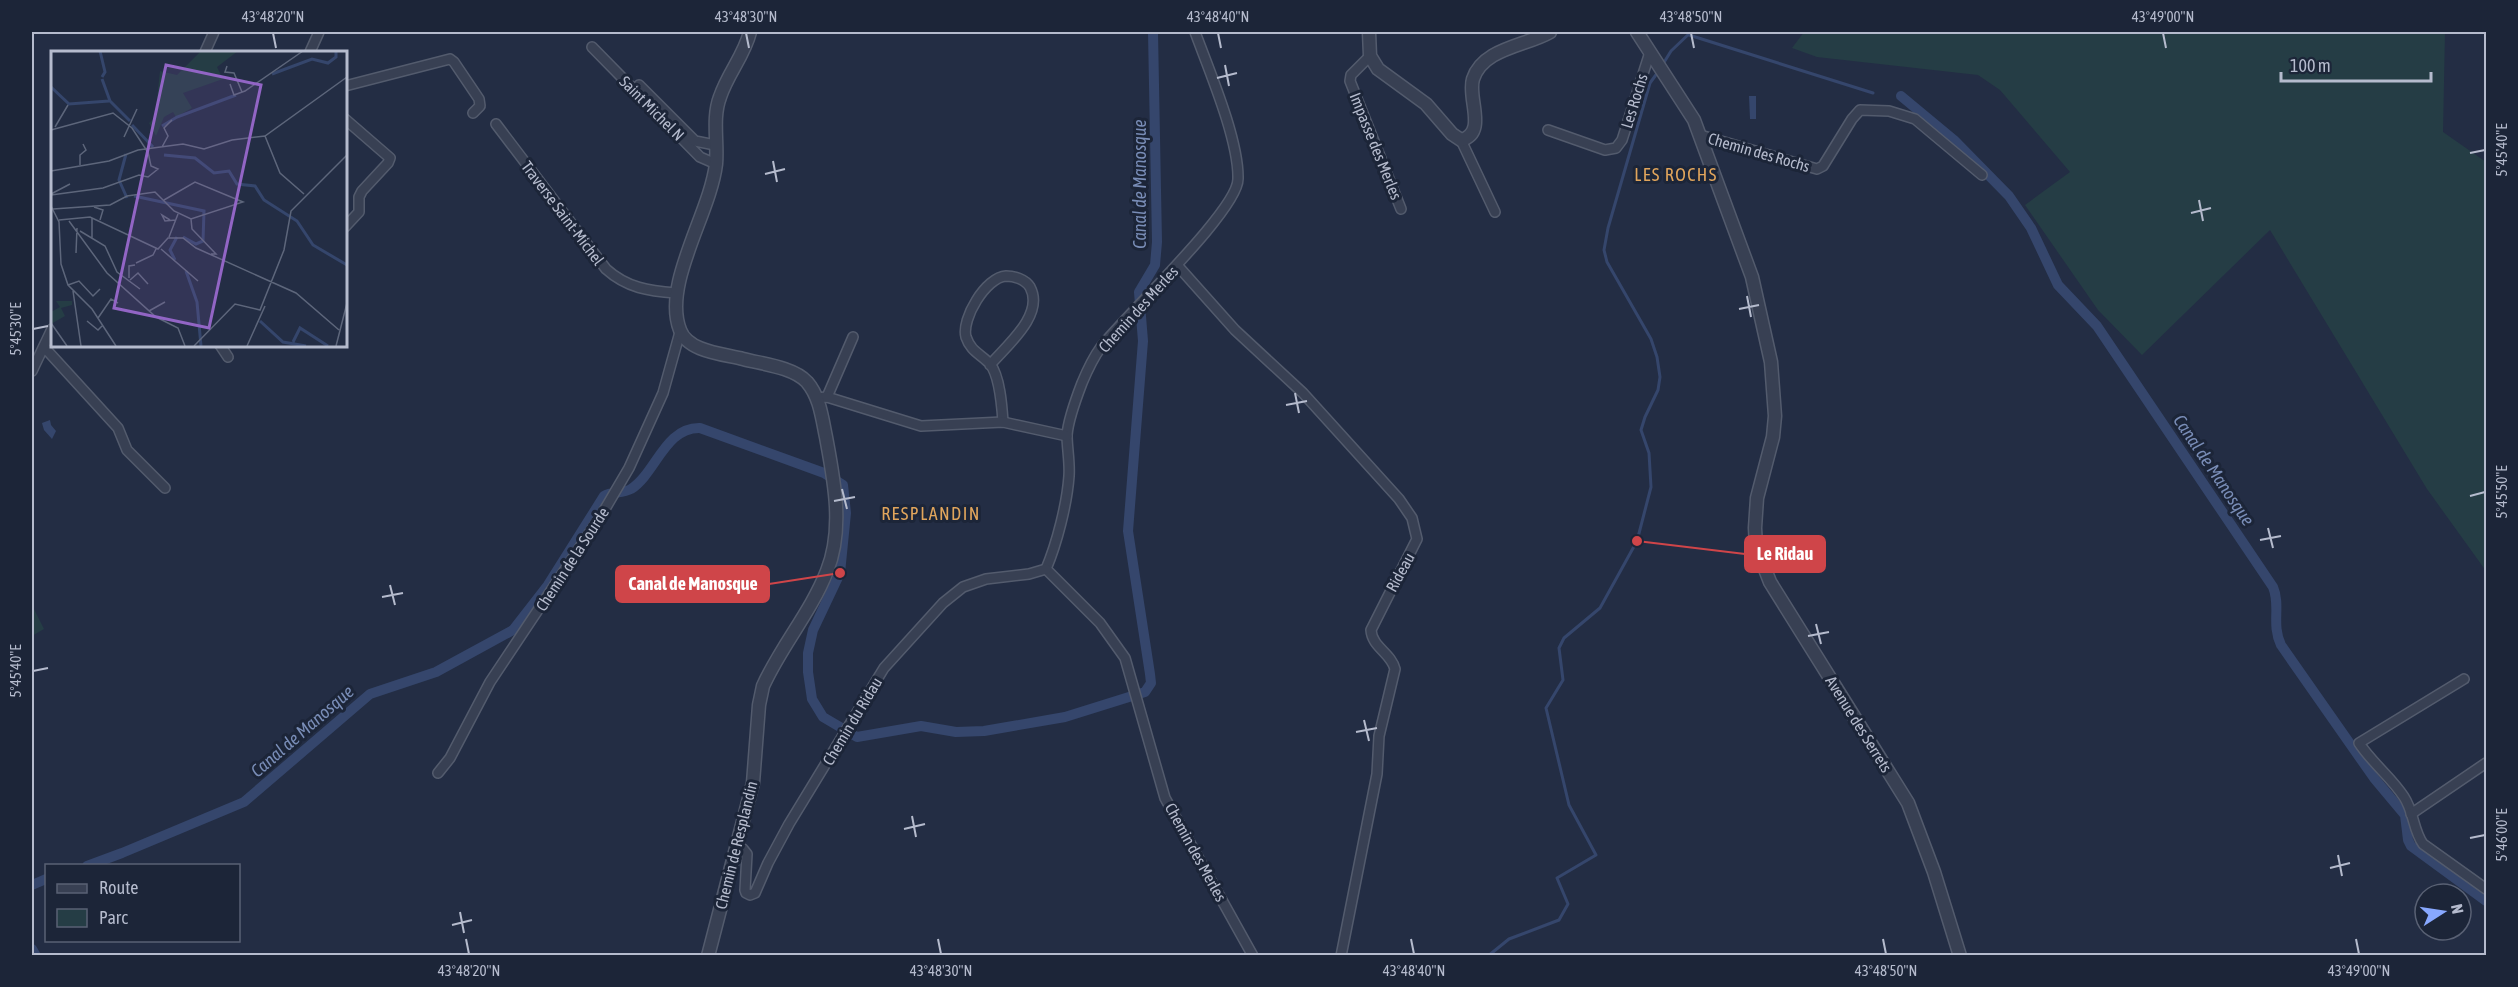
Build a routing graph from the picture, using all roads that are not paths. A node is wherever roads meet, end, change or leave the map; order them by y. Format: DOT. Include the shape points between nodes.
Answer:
graph roads {
  1 [pos="214,32"];
  2 [pos="319,32"];
  3 [pos="750,32"];
  4 [pos="1194,32"];
  5 [pos="1369,32"];
  6 [pos="1550,32"];
  7 [pos="1637,32"];
  8 [pos="592,47"];
  9 [pos="205,51"];
  10 [pos="310,51"];
  11 [pos="1370,56"];
  12 [pos="1656,62"];
  13 [pos="639,85"];
  14 [pos="346,86"];
  15 [pos="473,113"];
  16 [pos="346,120"];
  17 [pos="496,124"];
  18 [pos="1548,129"];
  19 [pos="1700,135"];
  20 [pos="1461,140"];
  21 [pos="715,145"];
  22 [pos="716,164"];
  23 [pos="1982,175"];
  24 [pos="1401,209"];
  25 [pos="1495,212"];
  26 [pos="346,226"];
  27 [pos="1177,265"];
  28 [pos="676,293"];
  29 [pos="51,331"];
  30 [pos="680,332"];
  31 [pos="853,337"];
  32 [pos="221,346"];
  33 [pos="44,347"];
  34 [pos="228,357"];
  35 [pos="990,364"];
  36 [pos="32,371"];
  37 [pos="822,398"];
  38 [pos="1002,422"];
  39 [pos="1067,436"];
  40 [pos="165,488"];
  41 [pos="1046,569"];
  42 [pos="2464,679"];
  43 [pos="2487,763"];
  44 [pos="438,773"];
  45 [pos="2411,814"];
  46 [pos="736,846"];
  47 [pos="2487,889"];
  48 [pos="708,956"];
  49 [pos="1253,956"];
  50 [pos="1341,956"];
  51 [pos="1960,956"];
  1 -- 9 [label="street"];
  2 -- 10 [label="street"];
  3 -- 21 [label="street" via="746,48 719,98"];
  4 -- 27 [label="street, Chemin des Merles" via="1228,127 1239,181 1231,201"];
  5 -- 11 [label="street"];
  6 -- 20 [label="street" via="1482,64 1473,77 1476,122 1468,138"];
  7 -- 12 [label="street, Avenue des Serrets"];
  8 -- 22 [label="street, Saint Michel N" via="700,157"];
  11 -- 20 [label="street" via="1378,69 1426,104"];
  11 -- 24 [label="street, Impasse des Merles" via="1350,81"];
  12 -- 18 [label="street, Les Rochs" via="1616,148 1605,150"];
  12 -- 19 [label="street, Avenue des Serrets"];
  13 -- 21 [label="street" via="695,141"];
  14 -- 15 [label="street" via="450,60 479,99 480,106"];
  16 -- 26 [label="street" via="390,158 362,191 359,212"];
  17 -- 28 [label="street, Traverse Saint-Michel" via="606,269 620,281 640,289"];
  19 -- 23 [label="street, Chemin des Rochs" via="1817,169 1860,110 1889,111 1915,119"];
  19 -- 51 [label="street, Avenue des Serrets" via="1752,277 1771,362 1775,416 1756,498 1756,546 1766,574 1908,802 1935,872"];
  20 -- 25 [label="street"];
  21 -- 22 [label="street"];
  22 -- 28 [label="street"];
  27 -- 39 [label="street, Chemin des Merles" via="1134,308 1093,360 1081,385"];
  27 -- 50 [label="street, Rideau" via="1234,330 1303,393 1399,500 1416,526 1415,546 1371,630 1372,639 1395,669 1379,736 1377,774"];
  28 -- 30 [label="street"];
  29 -- 33 [label="street"];
  30 -- 37 [label="street, Chemin de Resplandin" via="700,348 794,374"];
  30 -- 44 [label="street, Chemin de la Sourde" via="657,410 618,488 490,682"];
  31 -- 37 [label="street"];
  32 -- 34 [label="street"];
  33 -- 36 [label="street"];
  33 -- 40 [label="street" via="118,429 128,450"];
  35 -- 35 [label="street" via="968,342 967,320 990,282 1004,276 1022,279 1032,292 1029,317"];
  35 -- 38 [label="street" via="1002,399"];
  37 -- 38 [label="street" via="921,426"];
  37 -- 46 [label="street, Chemin de Resplandin" via="836,530 827,570 764,686 753,783"];
  38 -- 39 [label="street"];
  39 -- 41 [label="street, Chemin des Merles" via="1067,490"];
  41 -- 46 [label="street, Chemin du Ridau" via="974,582 956,591 884,668 789,824 752,895 745,890 747,854"];
  41 -- 49 [label="street, Chemin des Merles" via="1100,623 1128,662 1165,798"];
  42 -- 45 [label="street" via="2359,743 2404,797"];
  43 -- 45 [label="street"];
  45 -- 47 [label="street" via="2411,832 2423,844"];
  46 -- 48 [label="street, Chemin de Resplandin"];
}
